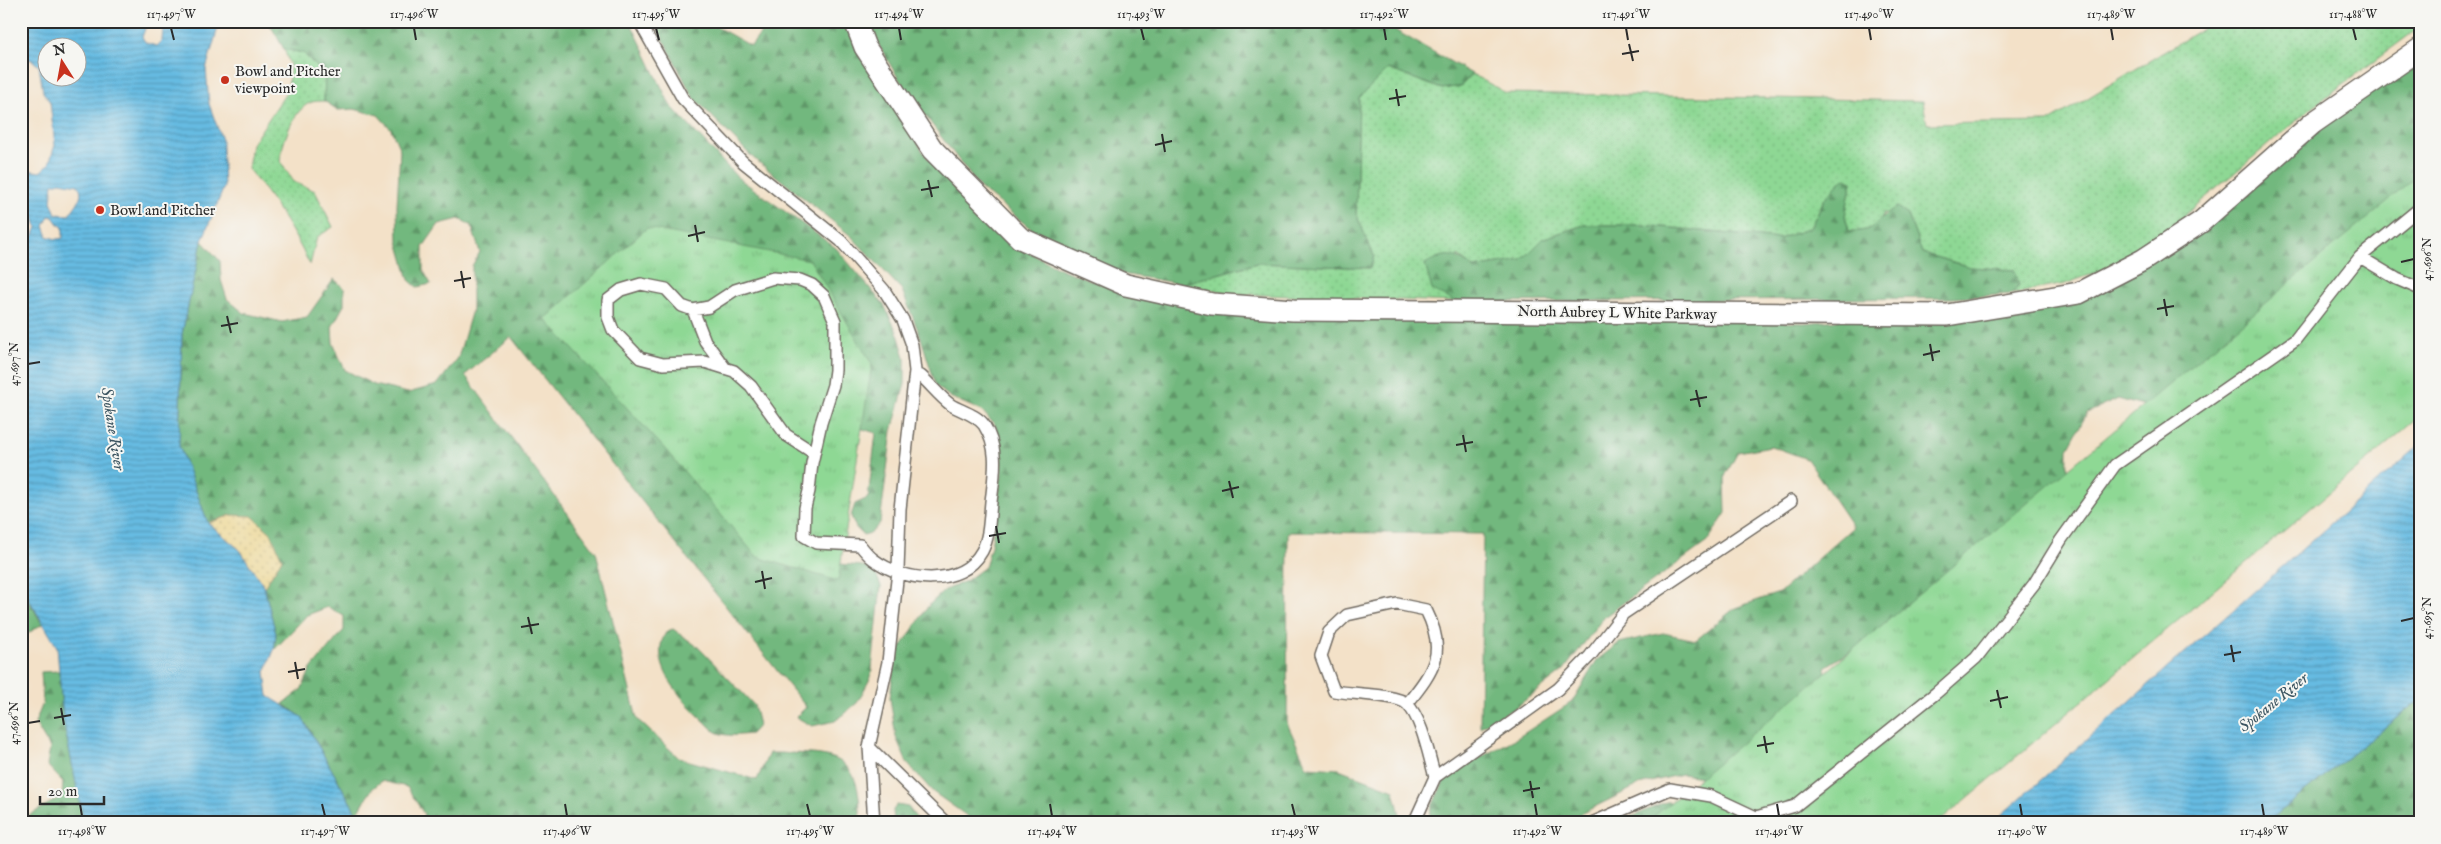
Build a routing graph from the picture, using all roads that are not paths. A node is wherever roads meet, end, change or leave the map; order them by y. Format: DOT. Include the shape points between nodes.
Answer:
graph roads {
  1 [pos="855,21"];
  2 [pos="644,24"];
  3 [pos="2420,49"];
  4 [pos="2420,208"];
  5 [pos="2360,257"];
  6 [pos="2420,289"];
  7 [pos="693,310"];
  8 [pos="725,368"];
  9 [pos="921,376"];
  10 [pos="814,453"];
  11 [pos="1791,501"];
  12 [pos="898,572"];
  13 [pos="1407,704"];
  14 [pos="869,746"];
  15 [pos="1435,776"];
  16 [pos="1757,820"];
  17 [pos="874,823"];
  18 [pos="946,823"];
  19 [pos="1414,823"];
  20 [pos="1592,823"];
  1 -- 3 [label="street, North Aubrey L White Parkway" via="865,47 932,149 1020,238 1126,285 1212,304 1293,310 1947,315 2079,293 2143,260 2201,222 2313,123"];
  2 -- 12 [label="lane" via="683,99 743,162 841,241 884,290 903,320 915,361 900,509"];
  4 -- 5 [label="lane"];
  5 -- 6 [label="lane"];
  5 -- 16 [label="lane" via="2295,340 2115,465 2034,584 1976,658 1795,806"];
  7 -- 8 [label="lane" via="705,342"];
  7 -- 8 [label="lane" via="682,306 666,289 641,284 621,290 608,300 608,317 613,330 640,358 663,364 705,362"];
  7 -- 10 [label="lane" via="709,307 735,290 773,278 800,280 824,296 835,321 835,362 833,385"];
  8 -- 10 [label="lane" via="734,371 751,386 786,435"];
  9 -- 12 [label="lane" via="951,404 982,422 994,444 995,467 988,530 982,551 967,567 950,576 934,579"];
  10 -- 12 [label="lane" via="804,536 816,543 860,546 874,560"];
  11 -- 15 [label="lane" via="1623,614 1590,656 1558,689"];
  12 -- 14 [label="lane" via="888,662"];
  13 -- 13 [label="lane" via="1397,699 1334,692 1321,656 1329,632 1347,615 1398,604 1426,610 1435,628 1438,647 1431,671"];
  13 -- 15 [label="lane" via="1420,726"];
  14 -- 17 [label="lane"];
  14 -- 18 [label="lane"];
  15 -- 19 [label="lane"];
  16 -- 20 [label="lane" via="1711,796 1670,789"];
}
